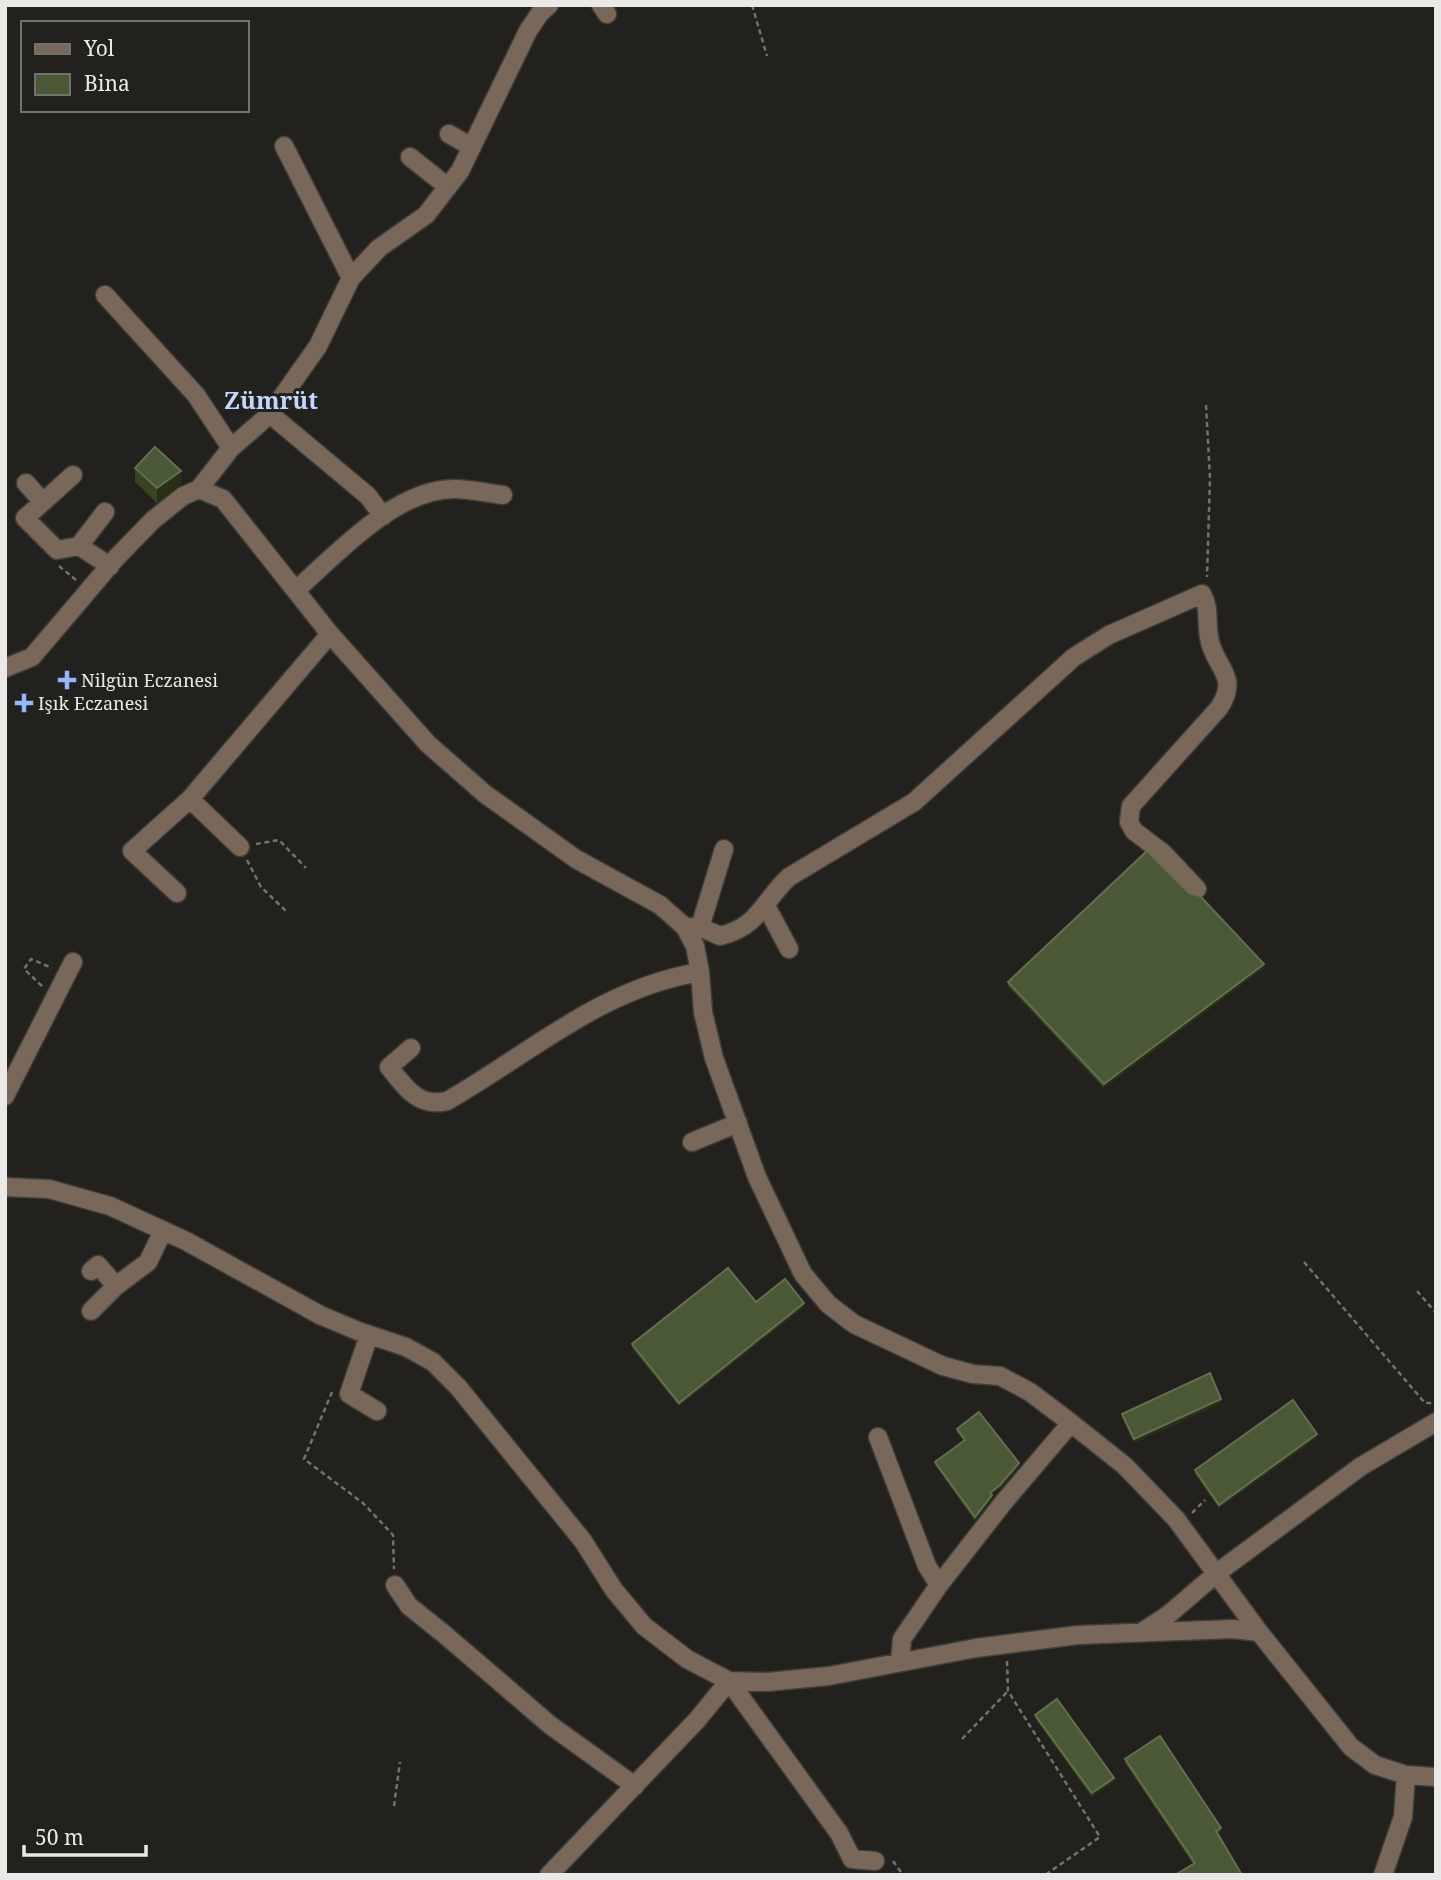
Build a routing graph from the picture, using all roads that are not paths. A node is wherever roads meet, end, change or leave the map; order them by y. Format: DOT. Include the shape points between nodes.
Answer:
graph roads {
  1 [pos="542,8"];
  2 [pos="449,134"];
  3 [pos="472,147"];
  4 [pos="278,150"];
  5 [pos="410,157"];
  6 [pos="448,187"];
  7 [pos="351,278"];
  8 [pos="105,295"];
  9 [pos="270,414"];
  10 [pos="231,448"];
  11 [pos="73,475"];
  12 [pos="26,483"];
  13 [pos="199,489"];
  14 [pos="503,495"];
  15 [pos="43,502"];
  16 [pos="105,512"];
  17 [pos="383,516"];
  18 [pos="79,546"];
  19 [pos="110,566"];
  20 [pos="296,590"];
  21 [pos="330,634"];
  22 [pos="5,668"];
  23 [pos="190,799"];
  24 [pos="240,847"];
  25 [pos="724,849"];
  26 [pos="1197,889"];
  27 [pos="177,893"];
  28 [pos="766,906"];
  29 [pos="693,927"];
  30 [pos="789,949"];
  31 [pos="70,968"];
  32 [pos="700,972"];
  33 [pos="411,1048"];
  34 [pos="5,1096"];
  35 [pos="738,1123"];
  36 [pos="692,1142"];
  37 [pos="5,1187"];
  38 [pos="163,1231"];
  39 [pos="92,1271"];
  40 [pos="116,1286"];
  41 [pos="91,1311"];
  42 [pos="369,1335"];
  43 [pos="377,1412"];
  44 [pos="1436,1422"];
  45 [pos="1071,1423"];
  46 [pos="878,1437"];
  47 [pos="1217,1573"];
  48 [pos="395,1585"];
  49 [pos="939,1585"];
  50 [pos="1142,1632"];
  51 [pos="1259,1632"];
  52 [pos="900,1662"];
  53 [pos="729,1681"];
  54 [pos="1406,1775"];
  55 [pos="1436,1777"];
  56 [pos="635,1786"];
  57 [pos="875,1861"];
  58 [pos="549,1875"];
  59 [pos="1383,1875"];
  1 -- 3 [label="street"];
  2 -- 3 [label="street"];
  3 -- 6 [label="street"];
  4 -- 7 [label="street" via="296,168"];
  5 -- 6 [label="street"];
  6 -- 7 [label="street" via="426,215 379,248"];
  7 -- 9 [label="street" via="318,346"];
  8 -- 10 [label="street" via="184,380"];
  9 -- 10 [label="street"];
  9 -- 17 [label="street" via="368,496"];
  10 -- 13 [label="street"];
  11 -- 15 [label="street"];
  12 -- 15 [label="street"];
  13 -- 19 [label="street" via="153,520"];
  13 -- 20 [label="street" via="223,499"];
  14 -- 17 [label="street" via="454,489 432,492"];
  15 -- 18 [label="street" via="24,518 57,550"];
  16 -- 18 [label="street"];
  17 -- 20 [label="street"];
  18 -- 19 [label="street"];
  19 -- 22 [label="street" via="32,657"];
  20 -- 21 [label="street"];
  21 -- 23 [label="street"];
  21 -- 29 [label="street" via="428,744 485,794 576,859"];
  23 -- 24 [label="street"];
  23 -- 27 [label="street" via="132,851"];
  25 -- 29 [label="street"];
  26 -- 28 [label="street" via="1163,853 1133,831 1129,817 1131,806 1226,696 1227,673 1211,645 1202,594 1109,635 1074,657 914,802 800,869"];
  28 -- 29 [label="street" via="732,934 720,936"];
  28 -- 30 [label="street"];
  29 -- 32 [label="street"];
  31 -- 34 [label="street"];
  32 -- 33 [label="street" via="618,996 447,1101 419,1100 389,1068"];
  32 -- 35 [label="street" via="714,1058"];
  35 -- 36 [label="street"];
  35 -- 45 [label="street" via="757,1177 803,1274 828,1304 854,1324 943,1366 1000,1376"];
  37 -- 38 [label="street" via="49,1189 110,1206"];
  38 -- 40 [label="street" via="148,1262"];
  38 -- 42 [label="street" via="320,1315"];
  39 -- 40 [label="street" via="98,1265"];
  40 -- 41 [label="street"];
  42 -- 43 [label="street" via="349,1395"];
  42 -- 53 [label="street" via="433,1362 583,1541 644,1626 687,1659"];
  44 -- 47 [label="street" via="1360,1467"];
  45 -- 47 [label="street" via="1125,1466 1176,1519"];
  45 -- 49 [label="street"];
  46 -- 49 [label="street" via="927,1566"];
  47 -- 50 [label="street"];
  47 -- 51 [label="street"];
  48 -- 56 [label="street" via="409,1606 550,1725"];
  49 -- 52 [label="street" via="902,1639"];
  50 -- 51 [label="street"];
  50 -- 52 [label="street" via="1078,1635"];
  51 -- 54 [label="street" via="1351,1747 1375,1765"];
  52 -- 53 [label="street" via="829,1676"];
  53 -- 56 [label="street"];
  53 -- 57 [label="street" via="839,1833 852,1859"];
  54 -- 55 [label="street"];
  54 -- 59 [label="street" via="1403,1816"];
  56 -- 58 [label="street"];
}
